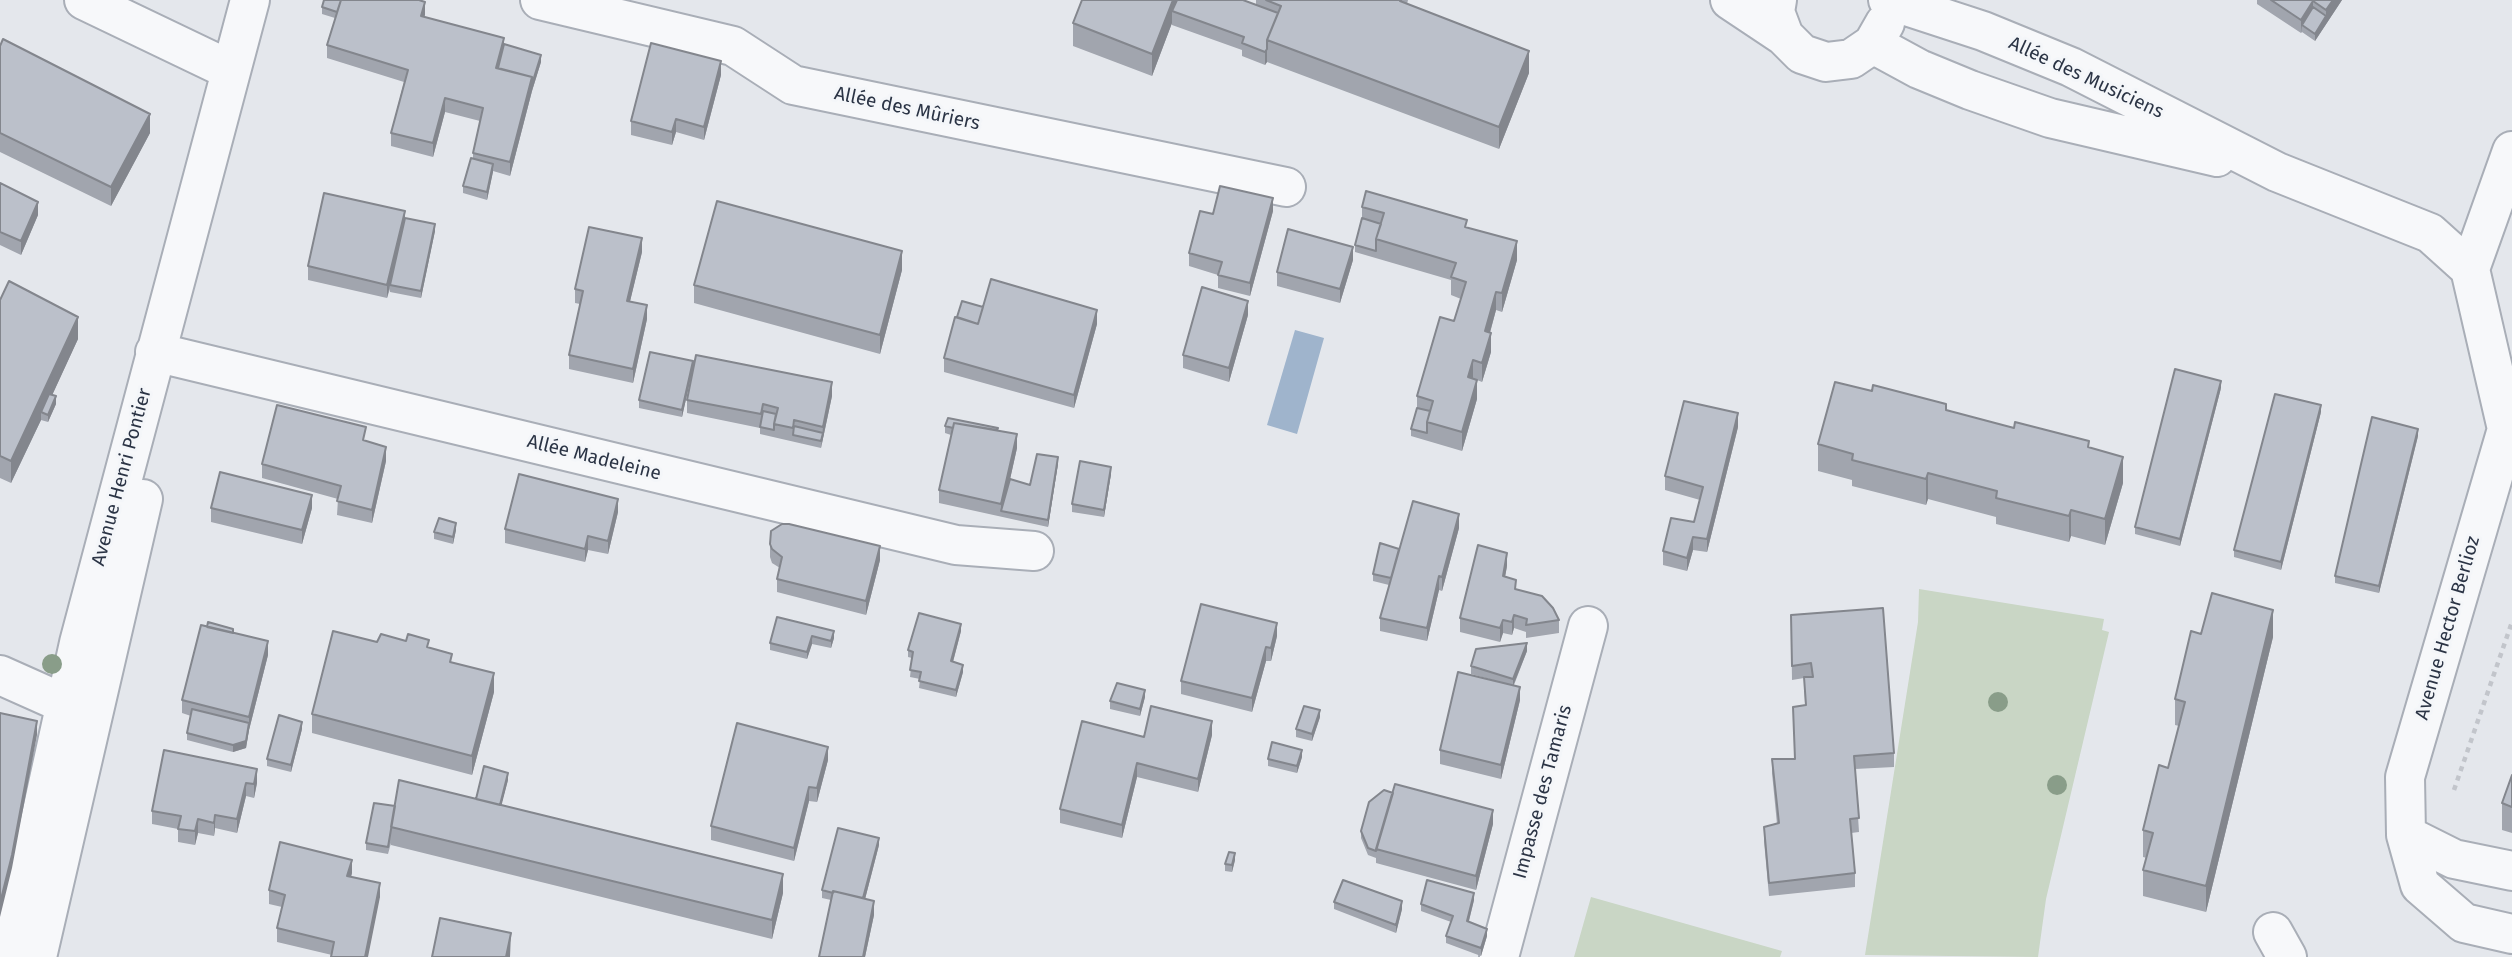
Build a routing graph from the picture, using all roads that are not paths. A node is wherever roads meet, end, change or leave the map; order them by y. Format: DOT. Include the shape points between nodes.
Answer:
graph roads {
  1 [pos="84,0"];
  2 [pos="250,0"];
  3 [pos="277,0"];
  4 [pos="540,0"];
  5 [pos="1730,0"];
  6 [pos="1888,0"];
  7 [pos="1780,18"];
  8 [pos="1873,44"];
  9 [pos="230,70"];
  10 [pos="2512,151"];
  11 [pos="2277,172"];
  12 [pos="1286,187"];
  13 [pos="2504,199"];
  14 [pos="2470,269"];
  15 [pos="165,354"];
  16 [pos="2509,423"];
  17 [pos="1034,551"];
  18 [pos="1588,626"];
  19 [pos="0,675"];
  20 [pos="65,704"];
  21 [pos="2419,842"];
  22 [pos="2512,871"];
  23 [pos="2512,934"];
  24 [pos="10,957"];
  25 [pos="37,957"];
  26 [pos="1499,957"];
  1 -- 9 [label="street"];
  2 -- 9 [label="street, Avenue Henri Pontier"];
  3 -- 15 [label="street, Avenue Henri Pontier"];
  4 -- 12 [label="street, Allée des Mûriers" via="733,46 793,85"];
  5 -- 7 [label="street"];
  6 -- 8 [label="street" via="1885,24"];
  6 -- 11 [label="street, Allée des Musiciens" via="1983,31 2071,67"];
  7 -- 8 [label="street" via="1802,54 1826,62 1851,59"];
  8 -- 11 [label="street, Allée des Musiciens" via="1944,80 2050,118"];
  9 -- 15 [label="street, Avenue Henri Pontier"];
  10 -- 13 [label="street"];
  11 -- 14 [label="street, Allée des Musiciens" via="2430,233"];
  13 -- 14 [label="street"];
  14 -- 16 [label="street, Avenue Hector Berlioz"];
  15 -- 17 [label="street, Allée Madeleine" via="956,545"];
  15 -- 20 [label="street, Avenue Henri Pontier"];
  15 -- 25 [label="street, Avenue Henri Pontier"];
  16 -- 21 [label="street, Avenue Hector Berlioz" via="2405,777"];
  18 -- 26 [label="street, Impasse des Tamaris"];
  19 -- 20 [label="street"];
  20 -- 24 [label="street, Avenue Henri Pontier"];
  21 -- 22 [label="street" via="2454,859"];
  21 -- 23 [label="street, Avenue Hector Berlioz" via="2420,885 2464,923"];
}
